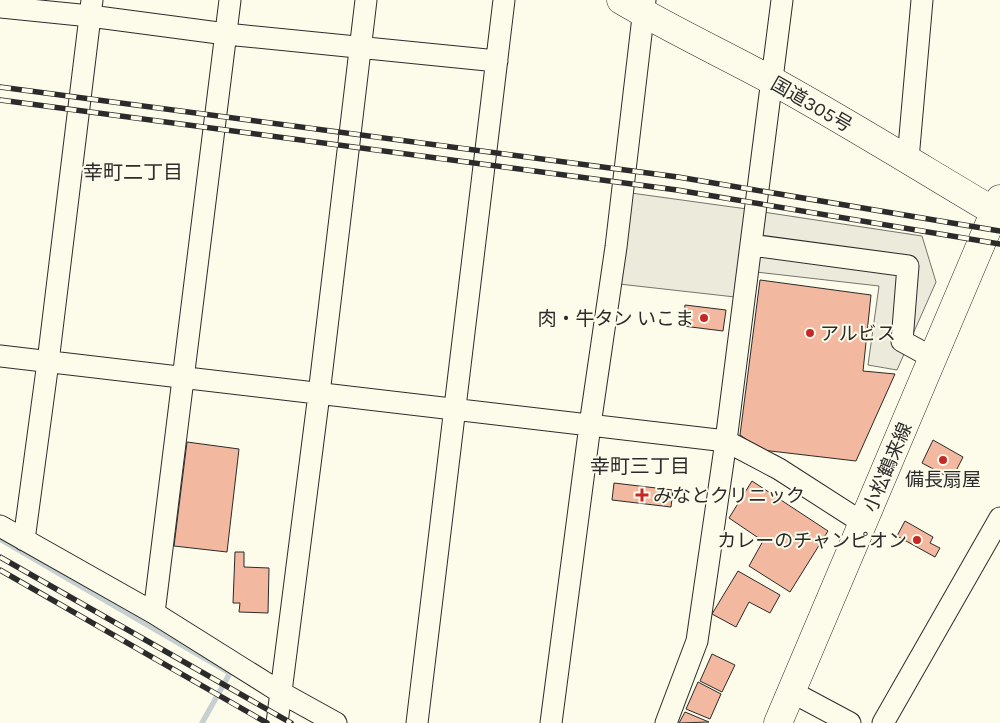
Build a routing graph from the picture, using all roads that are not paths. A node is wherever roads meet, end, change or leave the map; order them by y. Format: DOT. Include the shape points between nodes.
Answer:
graph roads {
  1 [pos="230,0"];
  2 [pos="366,0"];
  3 [pos="504,0"];
  4 [pos="782,0"];
  5 [pos="922,0"];
  6 [pos="637,4"];
  7 [pos="0,7"];
  8 [pos="91,8"];
  9 [pos="226,34"];
  10 [pos="361,46"];
  11 [pos="497,61"];
  12 [pos="772,81"];
  13 [pos="908,159"];
  14 [pos="998,208"];
  15 [pos="751,245"];
  16 [pos="0,356"];
  17 [pos="933,358"];
  18 [pos="48,362"];
  19 [pos="184,377"];
  20 [pos="319,394"];
  21 [pos="454,411"];
  22 [pos="590,425"];
  23 [pos="726,442"];
  24 [pos="1000,518"];
  25 [pos="863,523"];
  26 [pos="0,526"];
  27 [pos="24,540"];
  28 [pos="154,612"];
  29 [pos="280,692"];
  30 [pos="792,692"];
  31 [pos="277,723"];
  32 [pos="336,723"];
  33 [pos="417,723"];
  34 [pos="551,723"];
  35 [pos="666,723"];
  36 [pos="778,723"];
  37 [pos="850,723"];
  38 [pos="883,723"];
  1 -- 9 [label="street"];
  2 -- 10 [label="street"];
  3 -- 11 [label="street"];
  4 -- 12 [label="street"];
  5 -- 13 [label="street"];
  6 -- 12 [label="main road, 国道305号"];
  6 -- 22 [label="street" via="616,247"];
  7 -- 8 [label="street"];
  8 -- 9 [label="street"];
  8 -- 18 [label="street"];
  9 -- 10 [label="street"];
  9 -- 19 [label="street"];
  10 -- 11 [label="street"];
  10 -- 20 [label="street"];
  11 -- 21 [label="street"];
  12 -- 13 [label="main road, 国道305号"];
  12 -- 15 [label="street"];
  13 -- 14 [label="main road, 国道305号"];
  14 -- 17 [label="main road, 小松鶴来線"];
  15 -- 17 [label="street" via="908,266 902,341"];
  15 -- 23 [label="street"];
  16 -- 18 [label="street"];
  17 -- 25 [label="main road, 小松鶴来線"];
  18 -- 19 [label="street"];
  18 -- 27 [label="street"];
  19 -- 20 [label="street"];
  19 -- 28 [label="street"];
  20 -- 21 [label="street"];
  20 -- 29 [label="street"];
  21 -- 22 [label="street"];
  21 -- 33 [label="street"];
  22 -- 23 [label="street"];
  22 -- 34 [label="street"];
  23 -- 25 [label="street" via="779,469"];
  23 -- 35 [label="street" via="697,641"];
  24 -- 38 [label="street"];
  25 -- 30 [label="main road, 小松鶴来線"];
  26 -- 27 [label="street"];
  27 -- 28 [label="street"];
  28 -- 29 [label="street"];
  29 -- 31 [label="street"];
  29 -- 32 [label="street"];
  30 -- 36 [label="main road, 小松鶴来線"];
  30 -- 37 [label="street"];
}
